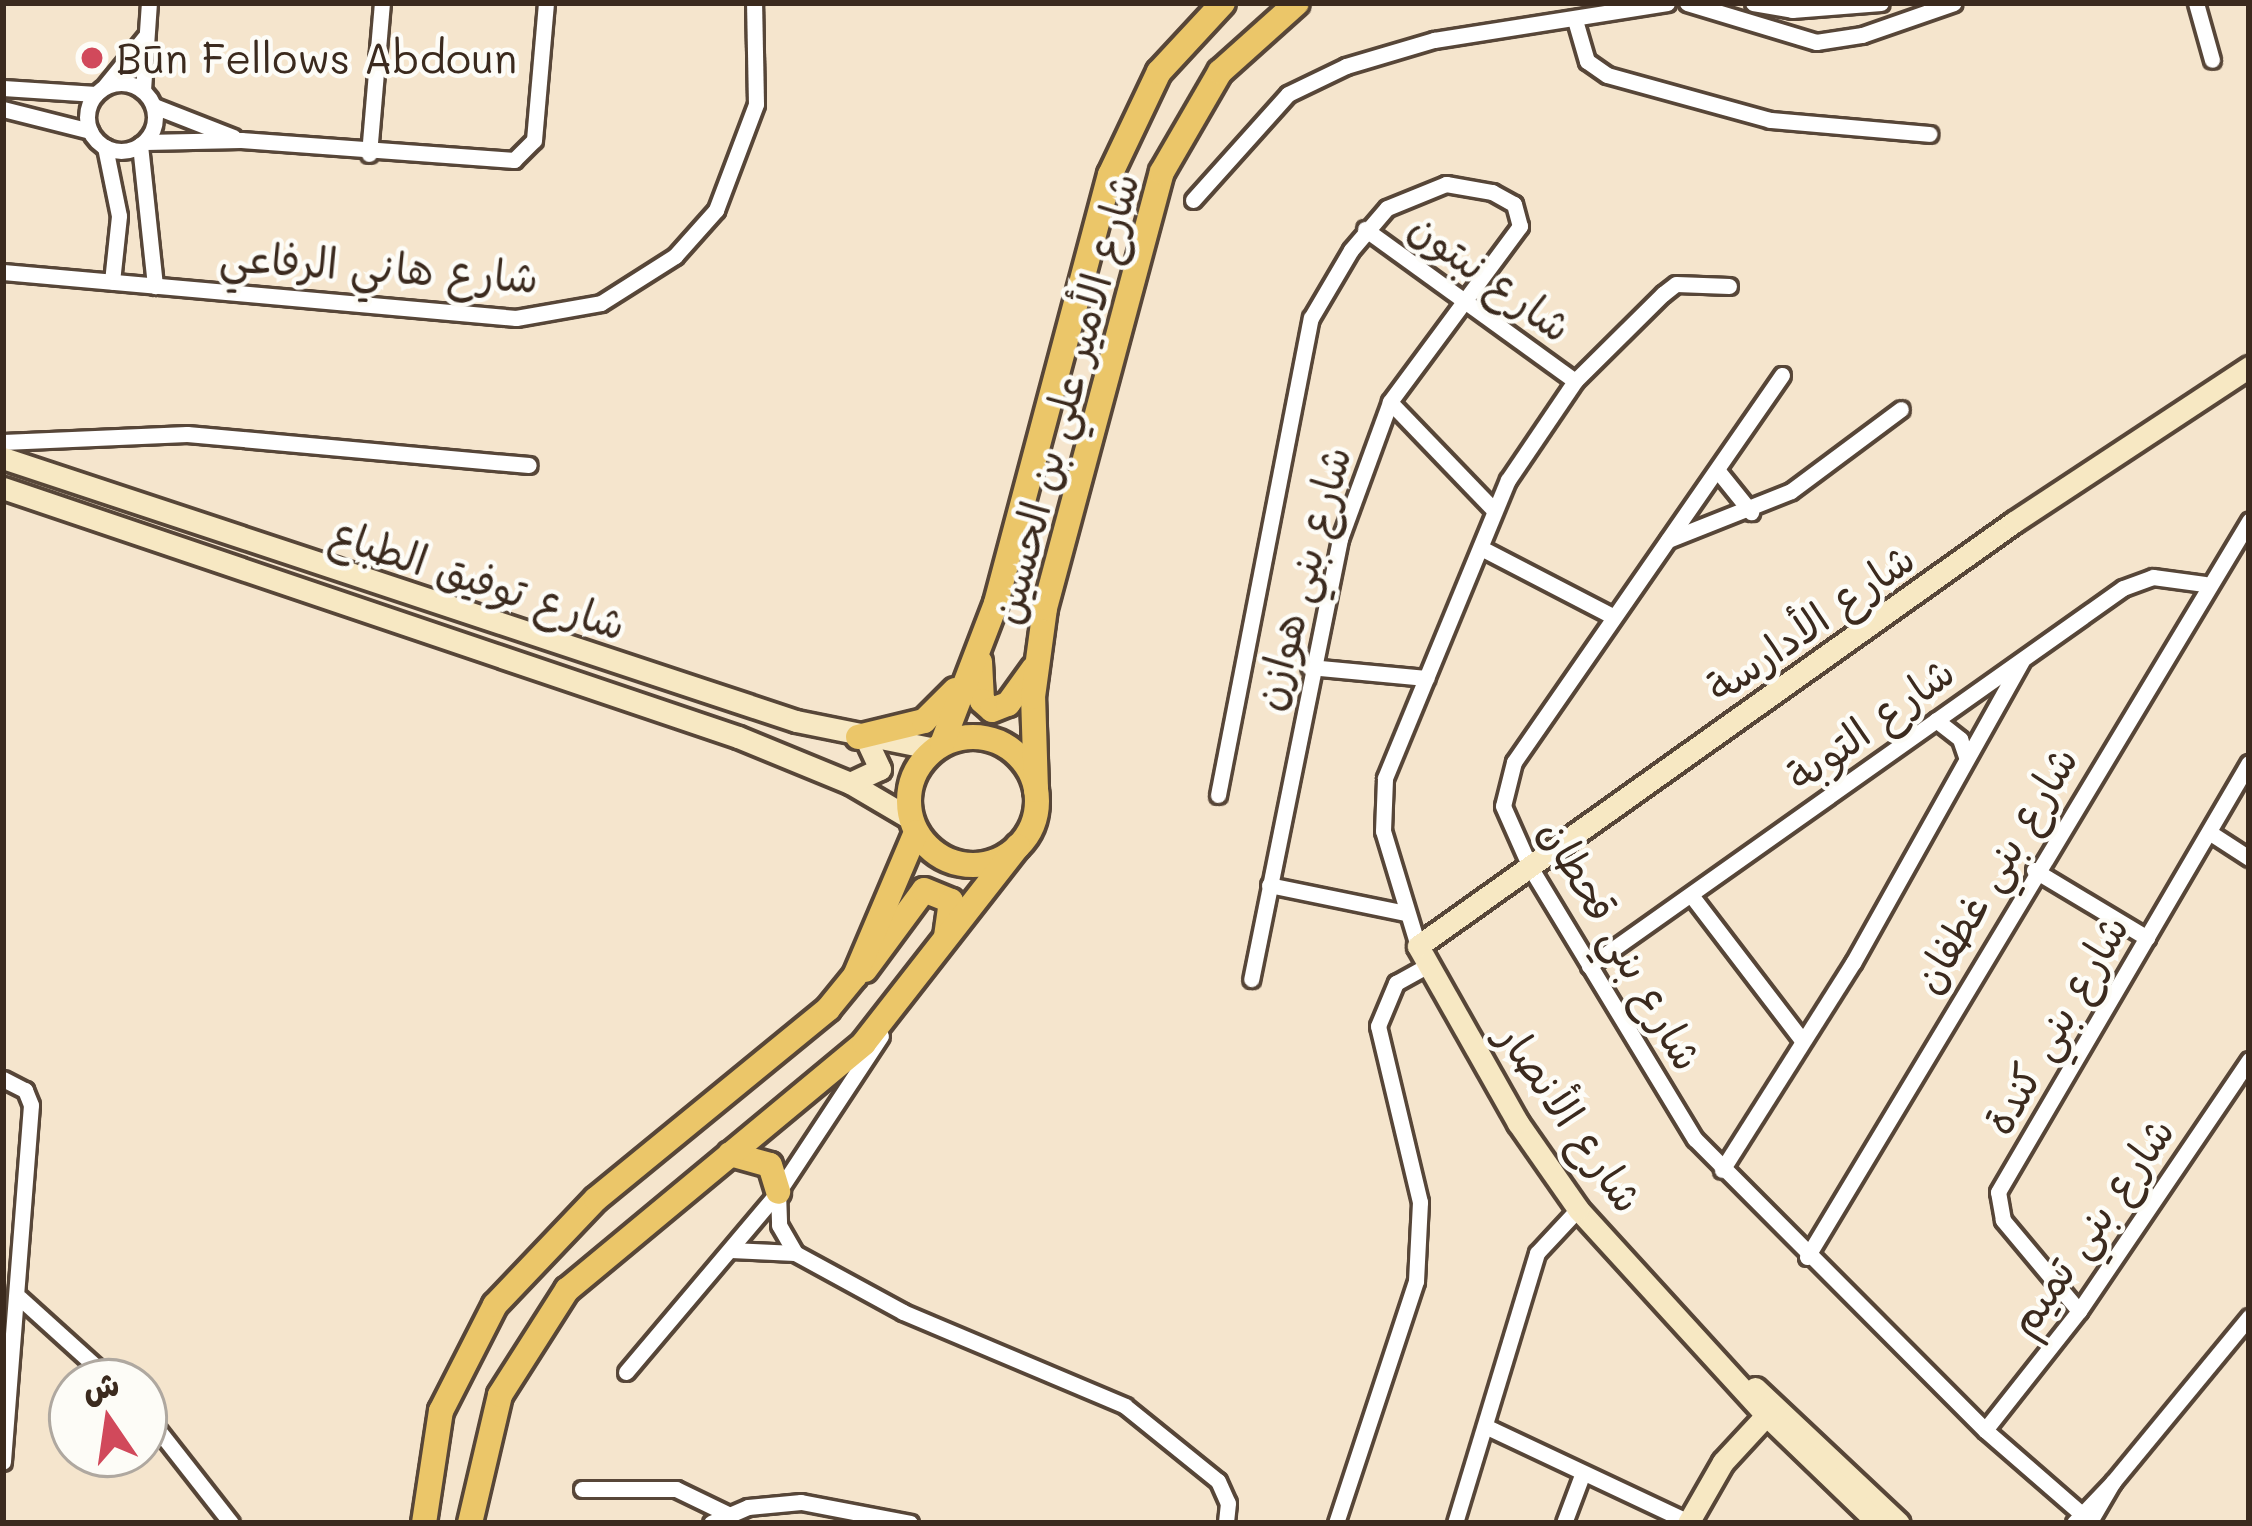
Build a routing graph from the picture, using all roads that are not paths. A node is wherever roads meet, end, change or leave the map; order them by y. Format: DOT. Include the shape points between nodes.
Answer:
graph roads {
  1 [pos="148,3"];
  2 [pos="382,3"];
  3 [pos="546,3"];
  4 [pos="754,3"];
  5 [pos="1223,3"];
  6 [pos="1297,3"];
  7 [pos="1667,3"];
  8 [pos="1687,3"];
  9 [pos="1753,3"];
  10 [pos="1881,3"];
  11 [pos="1899,3"];
  12 [pos="1954,3"];
  13 [pos="2196,3"];
  14 [pos="1910,19"];
  15 [pos="1575,20"];
  16 [pos="145,37"];
  17 [pos="2212,60"];
  18 [pos="3,88"];
  19 [pos="99,91"];
  20 [pos="143,91"];
  21 [pos="154,106"];
  22 [pos="3,109"];
  23 [pos="91,131"];
  24 [pos="1929,134"];
  25 [pos="241,140"];
  26 [pos="142,144"];
  27 [pos="105,147"];
  28 [pos="369,154"];
  29 [pos="1193,200"];
  30 [pos="1366,229"];
  31 [pos="3,272"];
  32 [pos="112,282"];
  33 [pos="155,286"];
  34 [pos="1729,286"];
  35 [pos="1467,303"];
  36 [pos="2249,367"];
  37 [pos="1782,375"];
  38 [pos="1575,381"];
  39 [pos="1390,402"];
  40 [pos="1900,409"];
  41 [pos="3,442"];
  42 [pos="3,458"];
  43 [pos="530,465"];
  44 [pos="1718,471"];
  45 [pos="65,478"];
  46 [pos="3,488"];
  47 [pos="53,508"];
  48 [pos="1494,510"];
  49 [pos="1751,512"];
  50 [pos="2249,521"];
  51 [pos="1668,540"];
  52 [pos="1483,549"];
  53 [pos="2205,584"];
  54 [pos="1612,616"];
  55 [pos="980,654"];
  56 [pos="2026,656"];
  57 [pos="1035,666"];
  58 [pos="1309,667"];
  59 [pos="1426,678"];
  60 [pos="1936,721"];
  61 [pos="862,738"];
  62 [pos="938,747"];
  63 [pos="1966,756"];
  64 [pos="2249,764"];
  65 [pos="850,783"];
  66 [pos="1036,790"];
  67 [pos="1217,795"];
  68 [pos="914,825"];
  69 [pos="2209,832"];
  70 [pos="1018,845"];
  71 [pos="2249,858"];
  72 [pos="1530,867"];
  73 [pos="2034,870"];
  74 [pos="1269,885"];
  75 [pos="1690,895"];
  76 [pos="1406,913"];
  77 [pos="2147,938"];
  78 [pos="944,945"];
  79 [pos="1422,956"];
  80 [pos="1589,966"];
  81 [pos="855,976"];
  82 [pos="1251,979"];
  83 [pos="898,1006"];
  84 [pos="1802,1040"];
  85 [pos="2249,1060"];
  86 [pos="3,1079"];
  87 [pos="730,1154"];
  88 [pos="1722,1170"];
  89 [pos="778,1192"];
  90 [pos="1578,1209"];
  91 [pos="731,1250"];
  92 [pos="795,1253"];
  93 [pos="1807,1258"];
  94 [pos="20,1298"];
  95 [pos="2079,1311"];
  96 [pos="2249,1317"];
  97 [pos="86,1358"];
  98 [pos="626,1372"];
  99 [pos="1772,1410"];
  100 [pos="1487,1427"];
  101 [pos="1985,1430"];
  102 [pos="168,1443"];
  103 [pos="3,1462"];
  104 [pos="1837,1473"];
  105 [pos="1582,1475"];
  106 [pos="582,1489"];
  107 [pos="728,1514"];
  108 [pos="874,1520"];
  109 [pos="2083,1521"];
  110 [pos="231,1523"];
  111 [pos="424,1523"];
  112 [pos="470,1523"];
  113 [pos="711,1523"];
  114 [pos="910,1523"];
  115 [pos="1226,1523"];
  116 [pos="1336,1523"];
  117 [pos="1455,1523"];
  118 [pos="1564,1523"];
  119 [pos="1689,1523"];
  120 [pos="1878,1523"];
  121 [pos="1899,1523"];
  1 -- 16 [label="street"];
  2 -- 28 [label="street"];
  3 -- 28 [label="street" via="530,150 503,162"];
  4 -- 33 [label="street, شارع هاني الرفاعي" via="755,104 716,210 675,256 601,303 516,318"];
  5 -- 55 [label="main road, شارع الأمير علي بن الحسين" via="1159,72 1110,175"];
  6 -- 57 [label="main road, شارع الأمير علي بن الحسين" via="1220,72 1162,172 1108,352"];
  7 -- 15 [label="street"];
  8 -- 14 [label="street" via="1816,42"];
  9 -- 10 [label="street" via="1792,10"];
  11 -- 14 [label="street"];
  12 -- 14 [label="street"];
  13 -- 17 [label="street"];
  15 -- 24 [label="street" via="1587,61 1607,75 1770,120"];
  15 -- 29 [label="street" via="1434,40 1317,79 1264,116"];
  16 -- 19 [label="street"];
  16 -- 20 [label="street"];
  18 -- 19 [label="street"];
  19 -- 20 [label="street" via="123,83"];
  19 -- 23 [label="street"];
  20 -- 21 [label="street"];
  21 -- 25 [label="street"];
  21 -- 26 [label="street"];
  22 -- 23 [label="street"];
  23 -- 27 [label="street"];
  25 -- 26 [label="street"];
  25 -- 28 [label="street"];
  26 -- 27 [label="street"];
  26 -- 33 [label="street"];
  27 -- 32 [label="street" via="118,216"];
  30 -- 35 [label="street, شارع نبتون"];
  30 -- 35 [label="street, شارع بني هوازن" via="1410,194 1446,184 1514,204 1520,226"];
  30 -- 67 [label="street, شارع بني هوازن" via="1325,289 1300,355"];
  31 -- 32 [label="street, شارع هاني الرفاعي"];
  32 -- 33 [label="street, شارع هاني الرفاعي"];
  34 -- 38 [label="street" via="1676,284"];
  35 -- 38 [label="street, شارع نبتون"];
  35 -- 39 [label="street, شارع بني هوازن"];
  36 -- 72 [label="street, شارع الأدارسة" via="2014,522"];
  37 -- 44 [label="street, شارع بني قحطان"];
  38 -- 48 [label="street"];
  39 -- 48 [label="street"];
  39 -- 58 [label="street, شارع بني هوازن" via="1340,538"];
  40 -- 49 [label="street" via="1828,470"];
  41 -- 43 [label="street" via="187,434"];
  42 -- 45 [label="street, شارع توفيق الطباع"];
  44 -- 49 [label="street"];
  44 -- 51 [label="street, شارع بني قحطان"];
  45 -- 47 [label="street"];
  45 -- 61 [label="street, شارع توفيق الطباع" via="412,599"];
  46 -- 47 [label="street, شارع توفيق الطباع"];
  47 -- 65 [label="street, شارع توفيق الطباع" via="738,737"];
  48 -- 52 [label="street"];
  49 -- 51 [label="street"];
  50 -- 53 [label="street, شارع بني غطفان"];
  51 -- 54 [label="street, شارع بني قحطان"];
  52 -- 54 [label="street"];
  52 -- 59 [label="street"];
  53 -- 56 [label="street, شارع التوبة" via="2140,579"];
  53 -- 73 [label="street, شارع بني غطفان"];
  54 -- 72 [label="street, شارع بني قحطان" via="1504,783 1503,806"];
  55 -- 57 [label="main road" via="980,694 992,710 1008,704"];
  55 -- 61 [label="main road" via="934,715"];
  55 -- 62 [label="main road, شارع الأمير علي بن الحسين"];
  56 -- 60 [label="street, شارع التوبة"];
  56 -- 63 [label="street"];
  57 -- 66 [label="main road, شارع الأمير علي بن الحسين"];
  58 -- 59 [label="street"];
  58 -- 74 [label="street, شارع بني هوازن"];
  59 -- 76 [label="street" via="1391,752 1382,805"];
  60 -- 63 [label="street"];
  60 -- 75 [label="street, شارع التوبة"];
  61 -- 62 [label="street, شارع توفيق الطباع"];
  61 -- 65 [label="street" via="880,769"];
  62 -- 66 [label="main road" via="971,736 1001,743 1024,762"];
  62 -- 68 [label="main road" via="912,780"];
  63 -- 84 [label="street"];
  64 -- 69 [label="street, شارع بني كندة"];
  65 -- 68 [label="street, شارع توفيق الطباع"];
  66 -- 70 [label="main road" via="1034,820"];
  68 -- 70 [label="main road" via="934,851 962,864 992,862"];
  68 -- 81 [label="main road"];
  69 -- 71 [label="street"];
  69 -- 77 [label="street, شارع بني كندة"];
  70 -- 78 [label="main road"];
  72 -- 79 [label="street, شارع الأدارسة"];
  72 -- 80 [label="street, شارع بني قحطان"];
  73 -- 77 [label="street"];
  73 -- 93 [label="street, شارع بني غطفان"];
  74 -- 76 [label="street"];
  74 -- 82 [label="street, شارع بني هوازن"];
  75 -- 80 [label="street, شارع التوبة"];
  75 -- 84 [label="street"];
  76 -- 79 [label="street"];
  77 -- 95 [label="street, شارع بني كندة" via="1998,1192 2003,1220"];
  78 -- 81 [label="main road" via="951,901 925,890 886,949"];
  78 -- 83 [label="main road"];
  79 -- 90 [label="street, شارع الأنصار"];
  79 -- 116 [label="street" via="1396,983 1378,1026 1420,1202 1419,1262"];
  80 -- 88 [label="street, شارع بني قحطان"];
  81 -- 111 [label="main road" via="796,1041 596,1199 514,1279 441,1411"];
  83 -- 87 [label="main road" via="828,1077"];
  83 -- 89 [label="street"];
  84 -- 88 [label="street"];
  85 -- 95 [label="street, شارع بني تميم"];
  86 -- 94 [label="street" via="25,1090 31,1118"];
  87 -- 89 [label="main road" via="770,1165"];
  87 -- 112 [label="main road" via="613,1247 536,1331 488,1426"];
  88 -- 93 [label="street, شارع بني قحطان"];
  89 -- 91 [label="street"];
  89 -- 92 [label="street" via="779,1225"];
  90 -- 99 [label="street, شارع الأنصار"];
  90 -- 100 [label="street" via="1537,1253"];
  91 -- 92 [label="street"];
  91 -- 98 [label="street"];
  92 -- 115 [label="street" via="903,1312 1125,1406 1218,1481"];
  93 -- 101 [label="street, شارع بني قحطان"];
  94 -- 97 [label="street"];
  94 -- 103 [label="street"];
  95 -- 101 [label="street, شارع بني تميم"];
  96 -- 109 [label="street"];
  99 -- 104 [label="street, شارع الأنصار"];
  99 -- 119 [label="street" via="1723,1462"];
  100 -- 105 [label="street"];
  100 -- 117 [label="street"];
  101 -- 109 [label="street, شارع بني قحطان"];
  102 -- 110 [label="street"];
  104 -- 120 [label="street, شارع الأنصار"];
  104 -- 121 [label="street, شارع الأنصار"];
  105 -- 118 [label="street"];
  105 -- 119 [label="street"];
  106 -- 107 [label="street" via="676,1489"];
  107 -- 108 [label="street" via="800,1502"];
  107 -- 113 [label="street"];
  108 -- 114 [label="street"];
}
